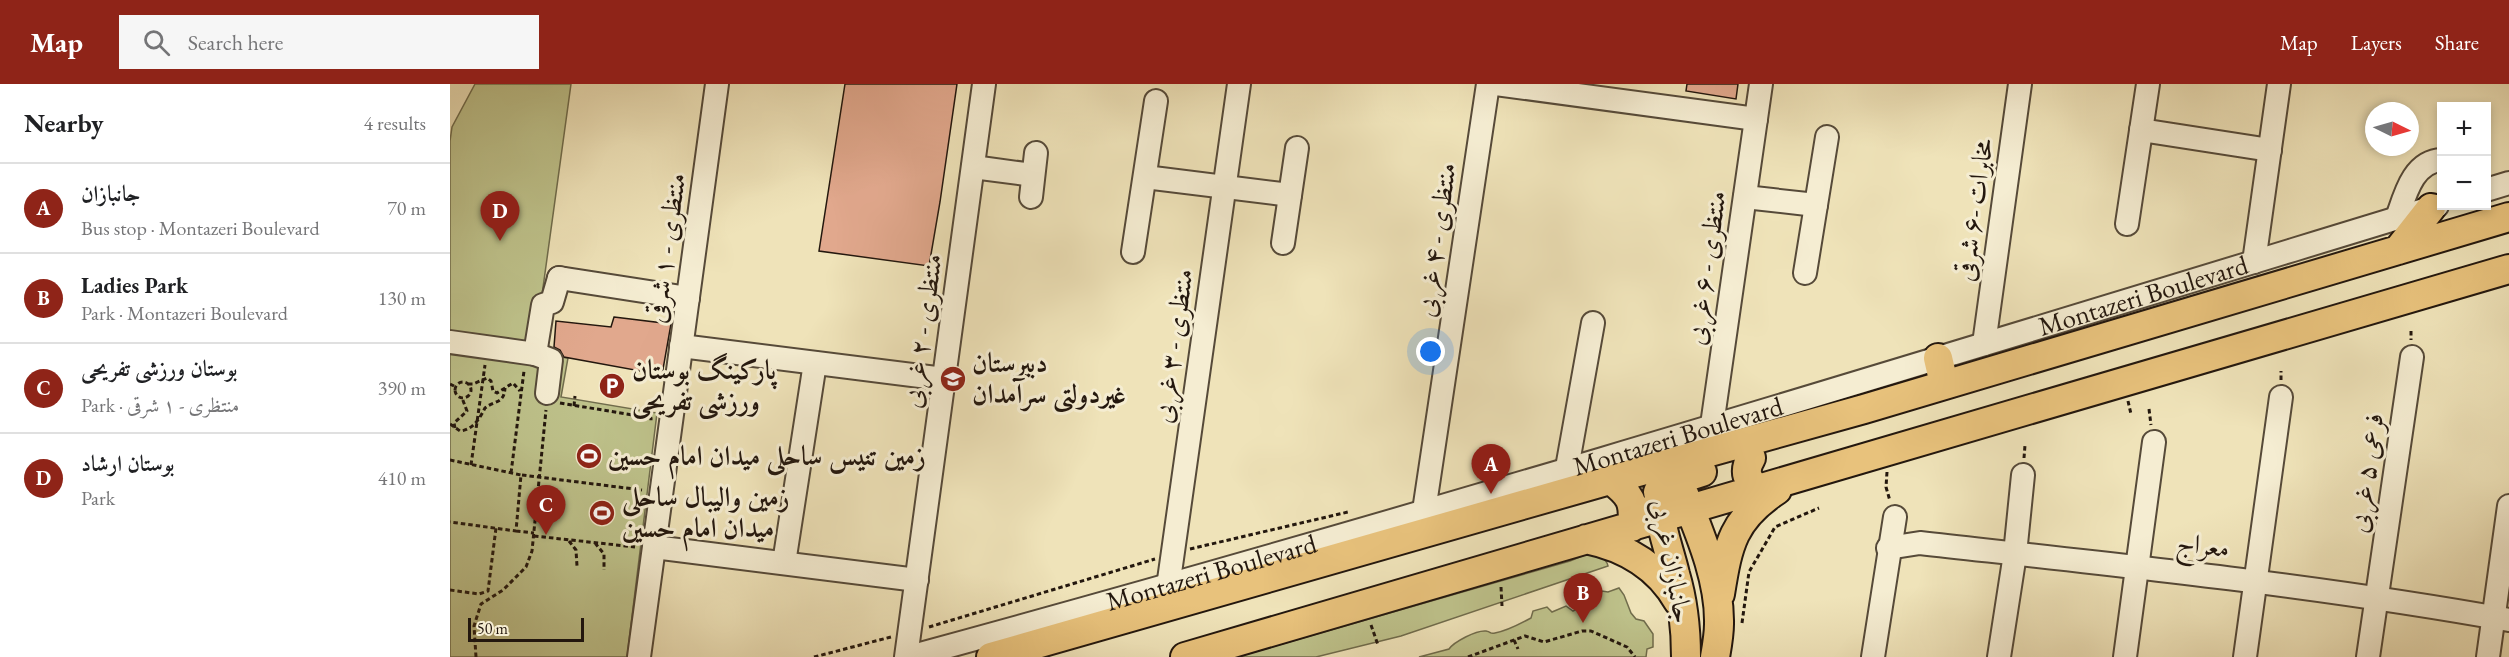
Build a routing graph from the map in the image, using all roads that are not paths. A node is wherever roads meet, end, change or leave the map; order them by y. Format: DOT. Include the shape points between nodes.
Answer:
graph roads {
  1 [pos="717,84"];
  2 [pos="984,84"];
  3 [pos="1239,84"];
  4 [pos="1488,84"];
  5 [pos="1496,84"];
  6 [pos="1761,84"];
  7 [pos="2020,84"];
  8 [pos="2148,84"];
  9 [pos="2279,84"];
  10 [pos="1631,93"];
  11 [pos="1156,101"];
  12 [pos="1756,119"];
  13 [pos="2141,130"];
  14 [pos="1827,136"];
  15 [pos="1297,148"];
  16 [pos="2270,150"];
  17 [pos="2437,161"];
  18 [pos="973,167"];
  19 [pos="1034,175"];
  20 [pos="1144,177"];
  21 [pos="1224,187"];
  22 [pos="1290,195"];
  23 [pos="1745,197"];
  24 [pos="1816,205"];
  25 [pos="2436,206"];
  26 [pos="2509,217"];
  27 [pos="2397,218"];
  28 [pos="2127,224"];
  29 [pos="1283,243"];
  30 [pos="2398,250"];
  31 [pos="1133,252"];
  32 [pos="2254,262"];
  33 [pos="2509,268"];
  34 [pos="1805,273"];
  35 [pos="688,298"];
  36 [pos="1593,323"];
  37 [pos="450,342"];
  38 [pos="1984,344"];
  39 [pos="681,346"];
  40 [pos="530,353"];
  41 [pos="2412,357"];
  42 [pos="815,363"];
  43 [pos="1941,371"];
  44 [pos="944,379"];
  45 [pos="2280,397"];
  46 [pos="550,399"];
  47 [pos="1864,409"];
  48 [pos="1712,425"];
  49 [pos="2154,442"];
  50 [pos="1751,458"];
  51 [pos="1567,468"];
  52 [pos="2023,475"];
  53 [pos="1611,480"];
  54 [pos="1792,480"];
  55 [pos="1664,484"];
  56 [pos="1759,489"];
  57 [pos="2509,506"];
  58 [pos="1424,511"];
  59 [pos="1691,511"];
  60 [pos="1895,517"];
  61 [pos="1632,527"];
  62 [pos="1586,539"];
  63 [pos="1888,548"];
  64 [pos="644,551"];
  65 [pos="2015,554"];
  66 [pos="784,563"];
  67 [pos="2137,566"];
  68 [pos="1711,568"];
  69 [pos="916,580"];
  70 [pos="2256,580"];
  71 [pos="1168,587"];
  72 [pos="2376,598"];
  73 [pos="1718,605"];
  74 [pos="2502,618"];
  75 [pos="1685,619"];
  76 [pos="639,657"];
  77 [pos="907,657"];
  78 [pos="991,657"];
  79 [pos="1185,657"];
  80 [pos="1686,657"];
  81 [pos="1715,657"];
  82 [pos="1873,657"];
  83 [pos="1999,657"];
  84 [pos="2124,657"];
  85 [pos="2245,657"];
  86 [pos="2368,657"];
  87 [pos="2488,657"];
  1 -- 35 [label="street, منتظری - ۱ شرقی"];
  2 -- 18 [label="street, منتظری - ۲ غربی"];
  3 -- 21 [label="street, منتظری - ۳ غربی"];
  4 -- 58 [label="street, منتظری - ۴ غربی"];
  5 -- 10 [label="street"];
  6 -- 12 [label="street, منتظری - ۶ غربی"];
  7 -- 38 [label="street, مخابرات -۶ شرقی"];
  8 -- 13 [label="street"];
  9 -- 16 [label="street"];
  10 -- 12 [label="street"];
  11 -- 20 [label="street"];
  12 -- 23 [label="street, منتظری - ۶ غربی"];
  13 -- 16 [label="street"];
  13 -- 28 [label="street"];
  14 -- 24 [label="street"];
  15 -- 22 [label="street"];
  16 -- 32 [label="street"];
  17 -- 27 [label="street" via="2419,170"];
  18 -- 19 [label="street"];
  18 -- 44 [label="street, منتظری - ۲ غربی"];
  20 -- 21 [label="street"];
  20 -- 31 [label="street"];
  21 -- 22 [label="street"];
  21 -- 71 [label="street, منتظری - ۳ غربی"];
  22 -- 29 [label="street"];
  23 -- 24 [label="street"];
  23 -- 48 [label="street, منتظری - ۶ غربی"];
  24 -- 34 [label="street"];
  25 -- 27 [label="street, Montazeri Boulevard"];
  25 -- 30 [label="main road"];
  26 -- 30 [label="main road, Montazeri Boulevard"];
  27 -- 32 [label="street, Montazeri Boulevard"];
  30 -- 43 [label="main road, Montazeri Boulevard"];
  32 -- 38 [label="street, Montazeri Boulevard"];
  33 -- 54 [label="main road"];
  35 -- 39 [label="street, منتظری - ۱ شرقی"];
  35 -- 40 [label="street" via="561,279 552,302 543,305"];
  36 -- 51 [label="street"];
  37 -- 40 [label="street"];
  38 -- 43 [label="street, Montazeri Boulevard"];
  39 -- 42 [label="street"];
  39 -- 64 [label="street, منتظری - ۱ شرقی"];
  40 -- 46 [label="street" via="551,360"];
  41 -- 72 [label="street, فرعی ۵ غربی"];
  42 -- 44 [label="street"];
  42 -- 66 [label="street"];
  43 -- 47 [label="main road, Montazeri Boulevard"];
  43 -- 48 [label="street, Montazeri Boulevard"];
  44 -- 69 [label="street, منتظری - ۲ غربی"];
  45 -- 70 [label="street"];
  47 -- 50 [label="main road" via="1824,436"];
  47 -- 55 [label="main road, Montazeri Boulevard"];
  48 -- 51 [label="street, Montazeri Boulevard"];
  49 -- 67 [label="street"];
  50 -- 55 [label="main road"];
  50 -- 56 [label="main road" via="1747,473 1750,483"];
  51 -- 58 [label="street, Montazeri Boulevard"];
  52 -- 65 [label="street"];
  53 -- 55 [label="main road, Montazeri Boulevard"];
  53 -- 61 [label="main road" via="1628,493"];
  53 -- 78 [label="main road, Montazeri Boulevard"];
  54 -- 56 [label="main road"];
  54 -- 73 [label="main road" via="1757,503 1743,518 1732,538"];
  55 -- 59 [label="main road, جانبازان غربی"];
  55 -- 61 [label="main road, Montazeri Boulevard"];
  55 -- 75 [label="main road, جانبازان غربی"];
  56 -- 59 [label="main road"];
  57 -- 74 [label="street"];
  58 -- 71 [label="street, Montazeri Boulevard" via="1341,525"];
  59 -- 68 [label="main road, جانبازان غربی"];
  60 -- 63 [label="street"];
  61 -- 62 [label="main road, Montazeri Boulevard"];
  62 -- 75 [label="main road" via="1612,544 1640,560 1669,586"];
  62 -- 79 [label="main road, Montazeri Boulevard"];
  63 -- 65 [label="street, معراج" via="1920,543"];
  63 -- 82 [label="street"];
  64 -- 66 [label="street"];
  64 -- 76 [label="street, منتظری - ۱ شرقی"];
  65 -- 67 [label="street, معراج"];
  65 -- 83 [label="street"];
  66 -- 69 [label="street"];
  67 -- 70 [label="street, معراج"];
  67 -- 84 [label="street"];
  68 -- 73 [label="main road, جانبازان غربی"];
  68 -- 75 [label="main road" via="1703,563 1691,570"];
  69 -- 77 [label="street, منتظری - ۲ غربی"];
  70 -- 72 [label="street, معراج"];
  70 -- 85 [label="street"];
  71 -- 77 [label="street, Montazeri Boulevard"];
  72 -- 74 [label="street, معراج"];
  72 -- 86 [label="street, فرعی ۵ غربی"];
  73 -- 81 [label="main road, جانبازان غربی"];
  74 -- 87 [label="street"];
  75 -- 80 [label="main road, جانبازان غربی"];
}
